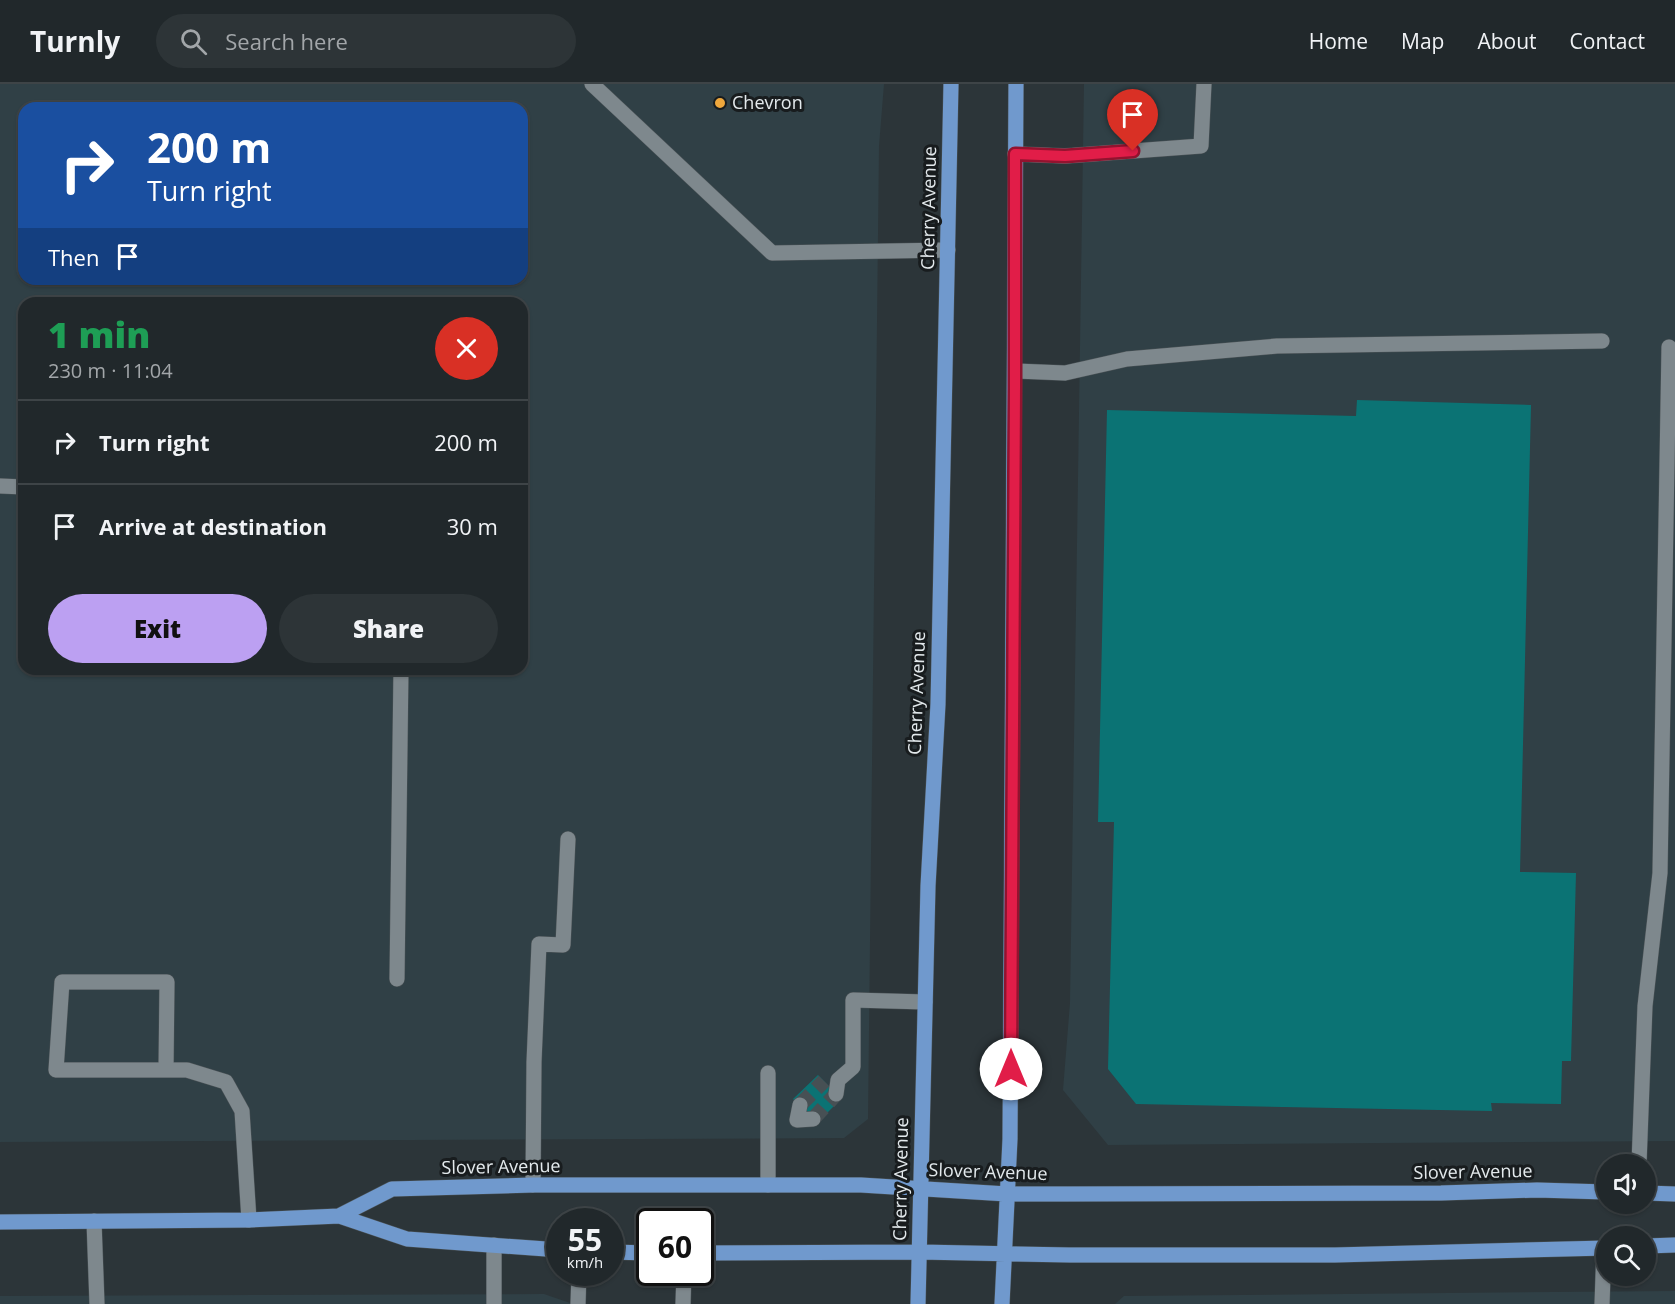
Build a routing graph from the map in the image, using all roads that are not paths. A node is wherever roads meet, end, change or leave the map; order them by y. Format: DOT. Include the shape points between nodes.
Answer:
graph roads {
  1 [pos="592,84"];
  2 [pos="951,84"];
  3 [pos="1016,84"];
  4 [pos="1204,84"];
  5 [pos="1015,154"];
  6 [pos="948,250"];
  7 [pos="1602,341"];
  8 [pos="1670,347"];
  9 [pos="1015,371"];
  10 [pos="0,486"];
  11 [pos="18,487"];
  12 [pos="401,675"];
  13 [pos="568,839"];
  14 [pos="398,980"];
  15 [pos="925,1002"];
  16 [pos="166,1070"];
  17 [pos="768,1073"];
  18 [pos="833,1085"];
  19 [pos="813,1119"];
  20 [pos="768,1120"];
  21 [pos="1639,1154"];
  22 [pos="533,1185"];
  23 [pos="768,1185"];
  24 [pos="921,1189"];
  25 [pos="1596,1192"];
  26 [pos="1656,1193"];
  27 [pos="1007,1194"];
  28 [pos="1675,1194"];
  29 [pos="339,1216"];
  30 [pos="249,1220"];
  31 [pos="94,1221"];
  32 [pos="0,1222"];
  33 [pos="494,1245"];
  34 [pos="1675,1245"];
  35 [pos="1656,1246"];
  36 [pos="1596,1248"];
  37 [pos="546,1249"];
  38 [pos="920,1252"];
  39 [pos="714,1253"];
  40 [pos="1004,1254"];
  41 [pos="579,1286"];
  42 [pos="684,1286"];
  43 [pos="1603,1286"];
  44 [pos="97,1304"];
  45 [pos="494,1304"];
  46 [pos="578,1304"];
  47 [pos="683,1304"];
  48 [pos="918,1304"];
  49 [pos="1002,1304"];
  50 [pos="1602,1304"];
  1 -- 6 [label="lane" via="772,253"];
  2 -- 6 [label="main road, Cherry Avenue"];
  3 -- 5 [label="main road"];
  4 -- 5 [label="lane" via="1201,146 1065,156"];
  5 -- 9 [label="main road"];
  6 -- 15 [label="main road, Cherry Avenue" via="938,704"];
  7 -- 9 [label="lane" via="1277,346 1127,359 1065,374"];
  8 -- 21 [label="lane" via="1660,873 1645,1006"];
  9 -- 27 [label="main road"];
  10 -- 11 [label="lane"];
  12 -- 14 [label="lane"];
  13 -- 22 [label="lane" via="563,945 539,944"];
  15 -- 18 [label="lane" via="853,1000 853,1067"];
  15 -- 24 [label="main road, Cherry Avenue"];
  16 -- 16 [label="lane" via="56,1070 62,982 167,982"];
  16 -- 30 [label="lane" via="187,1070 226,1082 242,1111"];
  17 -- 20 [label="lane"];
  19 -- 20 [label="lane" via="798,1113"];
  20 -- 23 [label="lane"];
  22 -- 23 [label="main road, Slover Avenue"];
  22 -- 29 [label="main road, Slover Avenue" via="392,1188"];
  23 -- 24 [label="main road, Slover Avenue"];
  24 -- 27 [label="main road, Slover Avenue"];
  24 -- 38 [label="main road, Cherry Avenue"];
  25 -- 27 [label="main road, Slover Avenue"];
  26 -- 28 [label="main road"];
  27 -- 40 [label="main road"];
  29 -- 30 [label="main road, Slover Avenue"];
  29 -- 33 [label="main road, Slover Avenue" via="407,1239"];
  30 -- 31 [label="main road, Slover Avenue"];
  31 -- 32 [label="main road, Slover Avenue"];
  31 -- 44 [label="lane"];
  33 -- 37 [label="main road, Slover Avenue"];
  33 -- 45 [label="lane"];
  34 -- 35 [label="main road"];
  36 -- 40 [label="main road" via="1323,1255"];
  38 -- 39 [label="main road"];
  38 -- 40 [label="main road"];
  38 -- 48 [label="main road, Cherry Avenue"];
  40 -- 49 [label="main road"];
  41 -- 46 [label="lane"];
  42 -- 47 [label="lane"];
  43 -- 50 [label="lane"];
}
